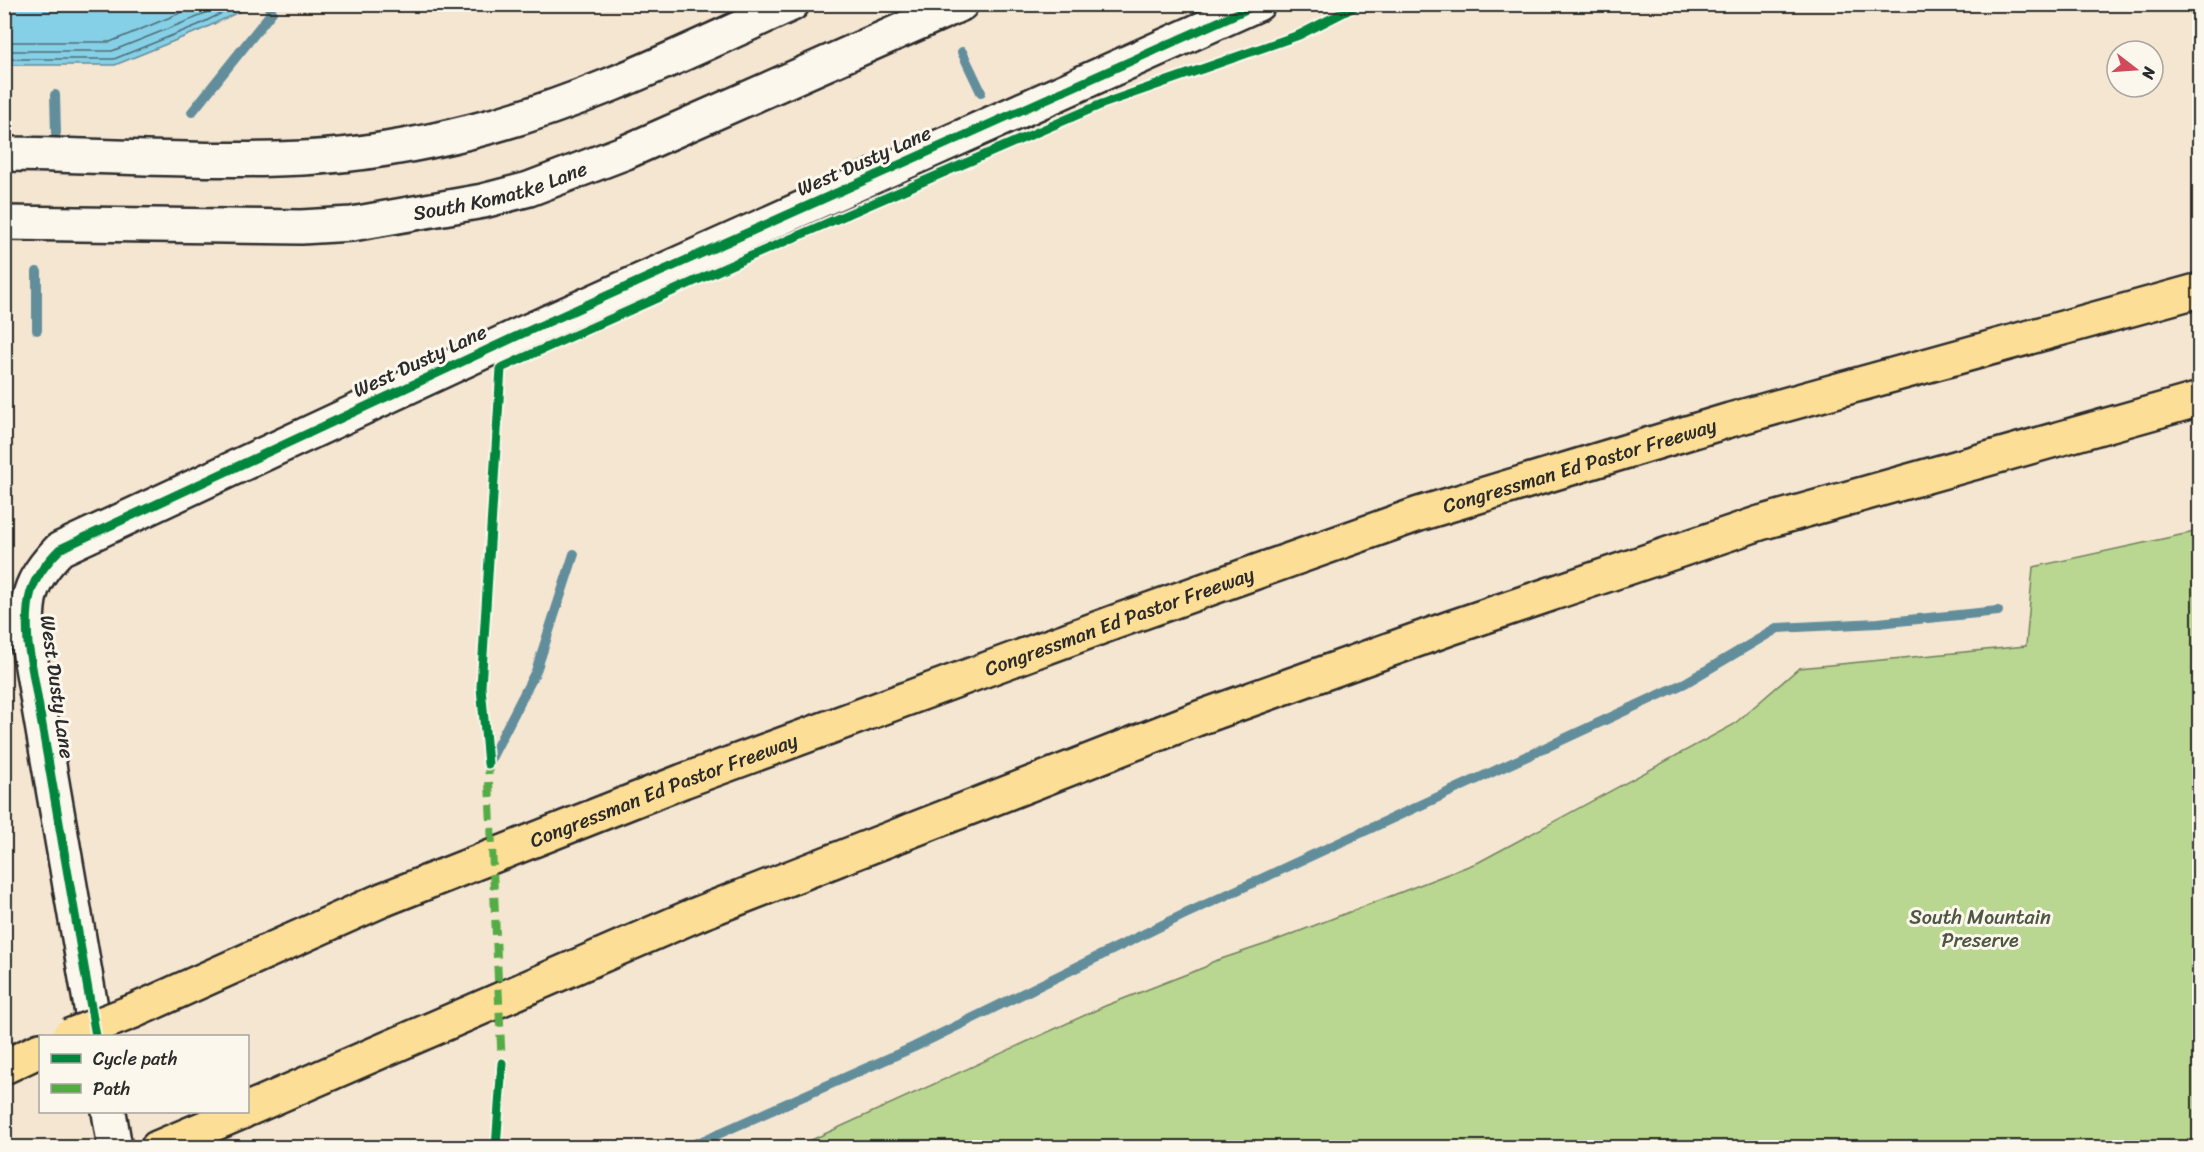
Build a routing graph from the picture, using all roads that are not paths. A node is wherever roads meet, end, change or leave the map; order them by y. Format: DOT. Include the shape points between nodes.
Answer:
graph roads {
  1 [pos="792,4"];
  2 [pos="961,4"];
  3 [pos="1258,4"];
  4 [pos="4,154"];
  5 [pos="4,223"];
  6 [pos="2199,290"];
  7 [pos="2199,399"];
  8 [pos="17,588"];
  9 [pos="72,1035"];
  10 [pos="96,1035"];
  11 [pos="39,1051"];
  12 [pos="4,1062"];
  13 [pos="4,1067"];
  14 [pos="249,1109"];
  15 [pos="109,1113"];
  16 [pos="240,1113"];
  17 [pos="158,1147"];
  18 [pos="116,1148"];
  1 -- 4 [label="street" via="608,86 474,131 404,146 305,158"];
  2 -- 5 [label="street, South Komatke Lane" via="626,152 529,189 483,201 352,224"];
  3 -- 8 [label="street, West Dusty Lane" via="92,532 60,549"];
  6 -- 9 [label="highway, Congressman Ed Pastor Freeway, bridge" via="1753,414 1419,514 683,781 382,900"];
  7 -- 14 [label="highway" via="1760,523 1199,718 694,915"];
  8 -- 10 [label="street, West Dusty Lane" via="26,619"];
  11 -- 12 [label="highway"];
  11 -- 13 [label="highway"];
  15 -- 18 [label="street"];
  16 -- 17 [label="highway"];
}
